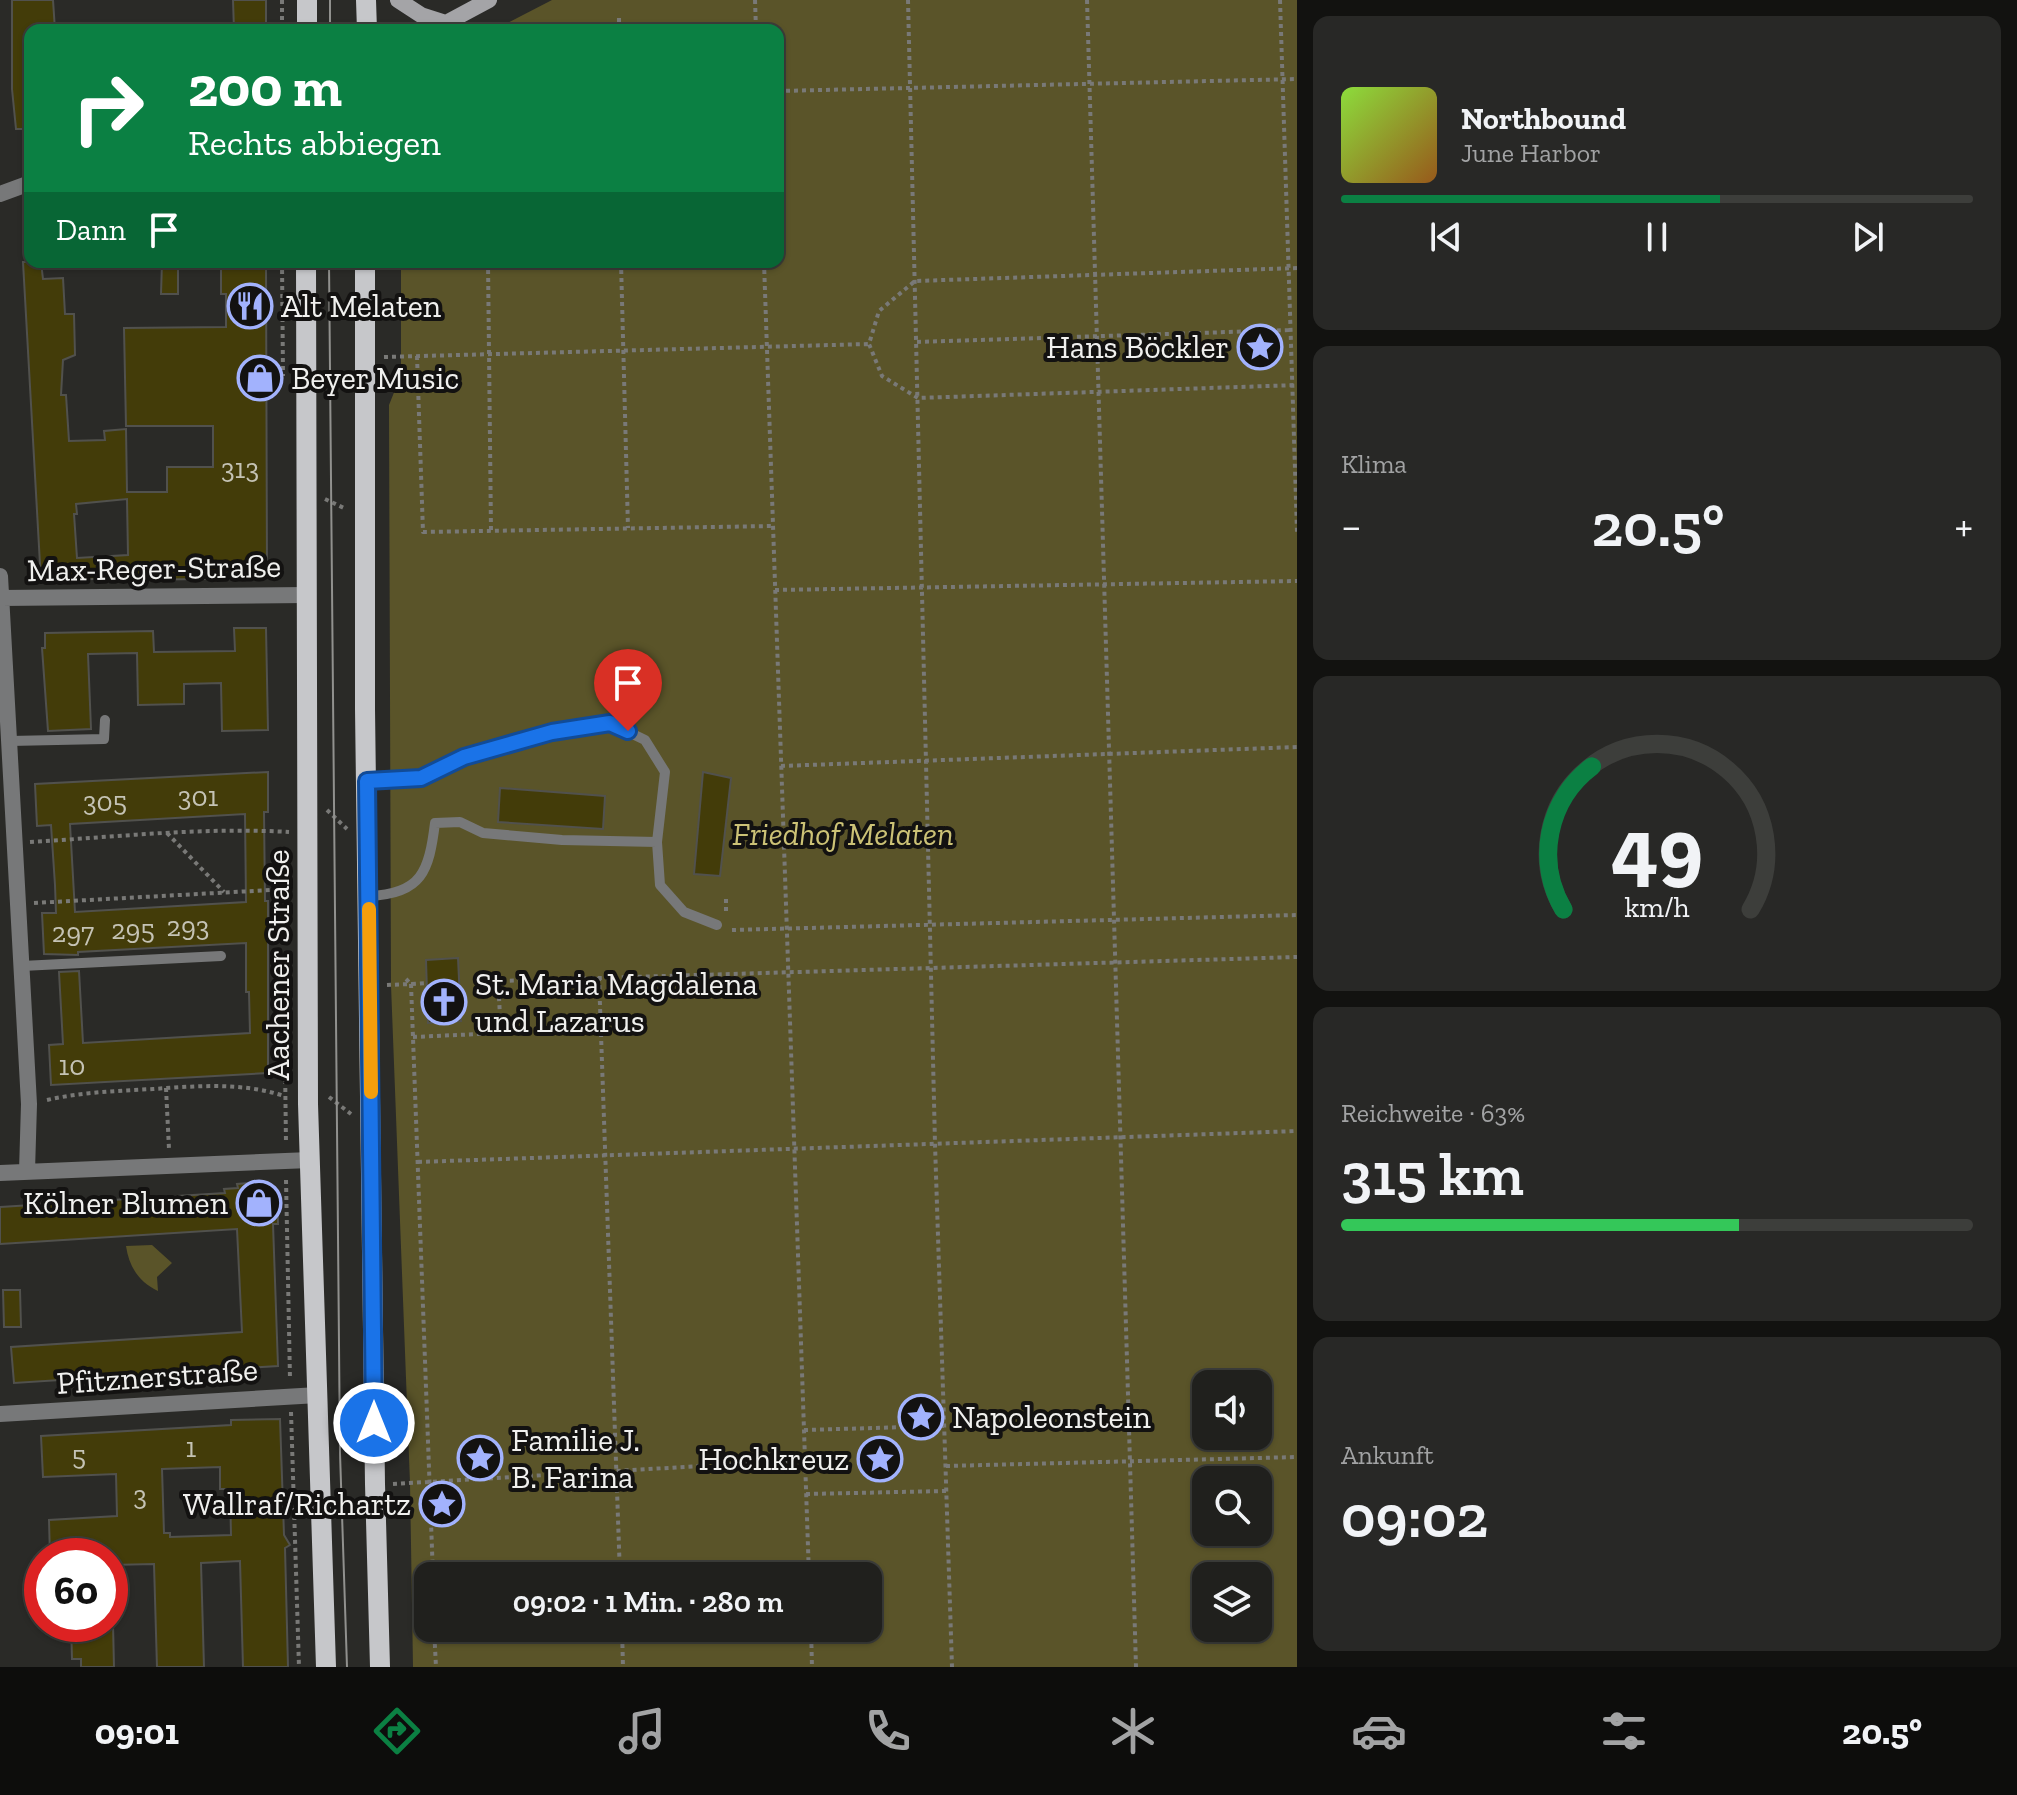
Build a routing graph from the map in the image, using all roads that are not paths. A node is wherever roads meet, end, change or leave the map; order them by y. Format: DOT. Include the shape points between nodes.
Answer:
graph roads {
  1 [pos="307,0"];
  2 [pos="366,0"];
  3 [pos="398,0"];
  4 [pos="489,0"];
  5 [pos="307,24"];
  6 [pos="367,24"];
  7 [pos="437,24"];
  8 [pos="444,24"];
  9 [pos="24,185"];
  10 [pos="0,194"];
  11 [pos="306,268"];
  12 [pos="365,268"];
  13 [pos="0,576"];
  14 [pos="307,595"];
  15 [pos="1,607"];
  16 [pos="105,720"];
  17 [pos="10,741"];
  18 [pos="367,781"];
  19 [pos="657,842"];
  20 [pos="369,896"];
  21 [pos="717,925"];
  22 [pos="221,956"];
  23 [pos="22,966"];
  24 [pos="310,1160"];
  25 [pos="27,1171"];
  26 [pos="0,1173"];
  27 [pos="318,1395"];
  28 [pos="0,1414"];
  29 [pos="326,1667"];
  30 [pos="380,1667"];
  1 -- 5 [label="main road"];
  2 -- 6 [label="main road"];
  3 -- 7 [label="street"];
  4 -- 8 [label="street"];
  9 -- 10 [label="street"];
  11 -- 14 [label="main road, Aachener Straße"];
  12 -- 18 [label="main road"];
  13 -- 15 [label="street"];
  14 -- 15 [label="street, Max-Reger-Straße"];
  14 -- 24 [label="main road, Aachener Straße" via="309,889 318,1107"];
  15 -- 17 [label="street"];
  16 -- 17 [label="lane" via="104,739"];
  17 -- 23 [label="street"];
  18 -- 19 [label="lane" via="421,778 464,757 552,732 610,723 645,740 665,772"];
  18 -- 20 [label="main road"];
  19 -- 20 [label="lane" via="546,839 483,833 460,822 435,823 431,859 409,889"];
  19 -- 21 [label="lane" via="660,885 684,912"];
  20 -- 30 [label="main road"];
  22 -- 23 [label="lane"];
  23 -- 25 [label="street"];
  24 -- 25 [label="street"];
  24 -- 27 [label="main road, Aachener Straße"];
  25 -- 26 [label="street"];
  27 -- 28 [label="street, Pfitznerstraße"];
  27 -- 29 [label="main road, Aachener Straße"];
}
